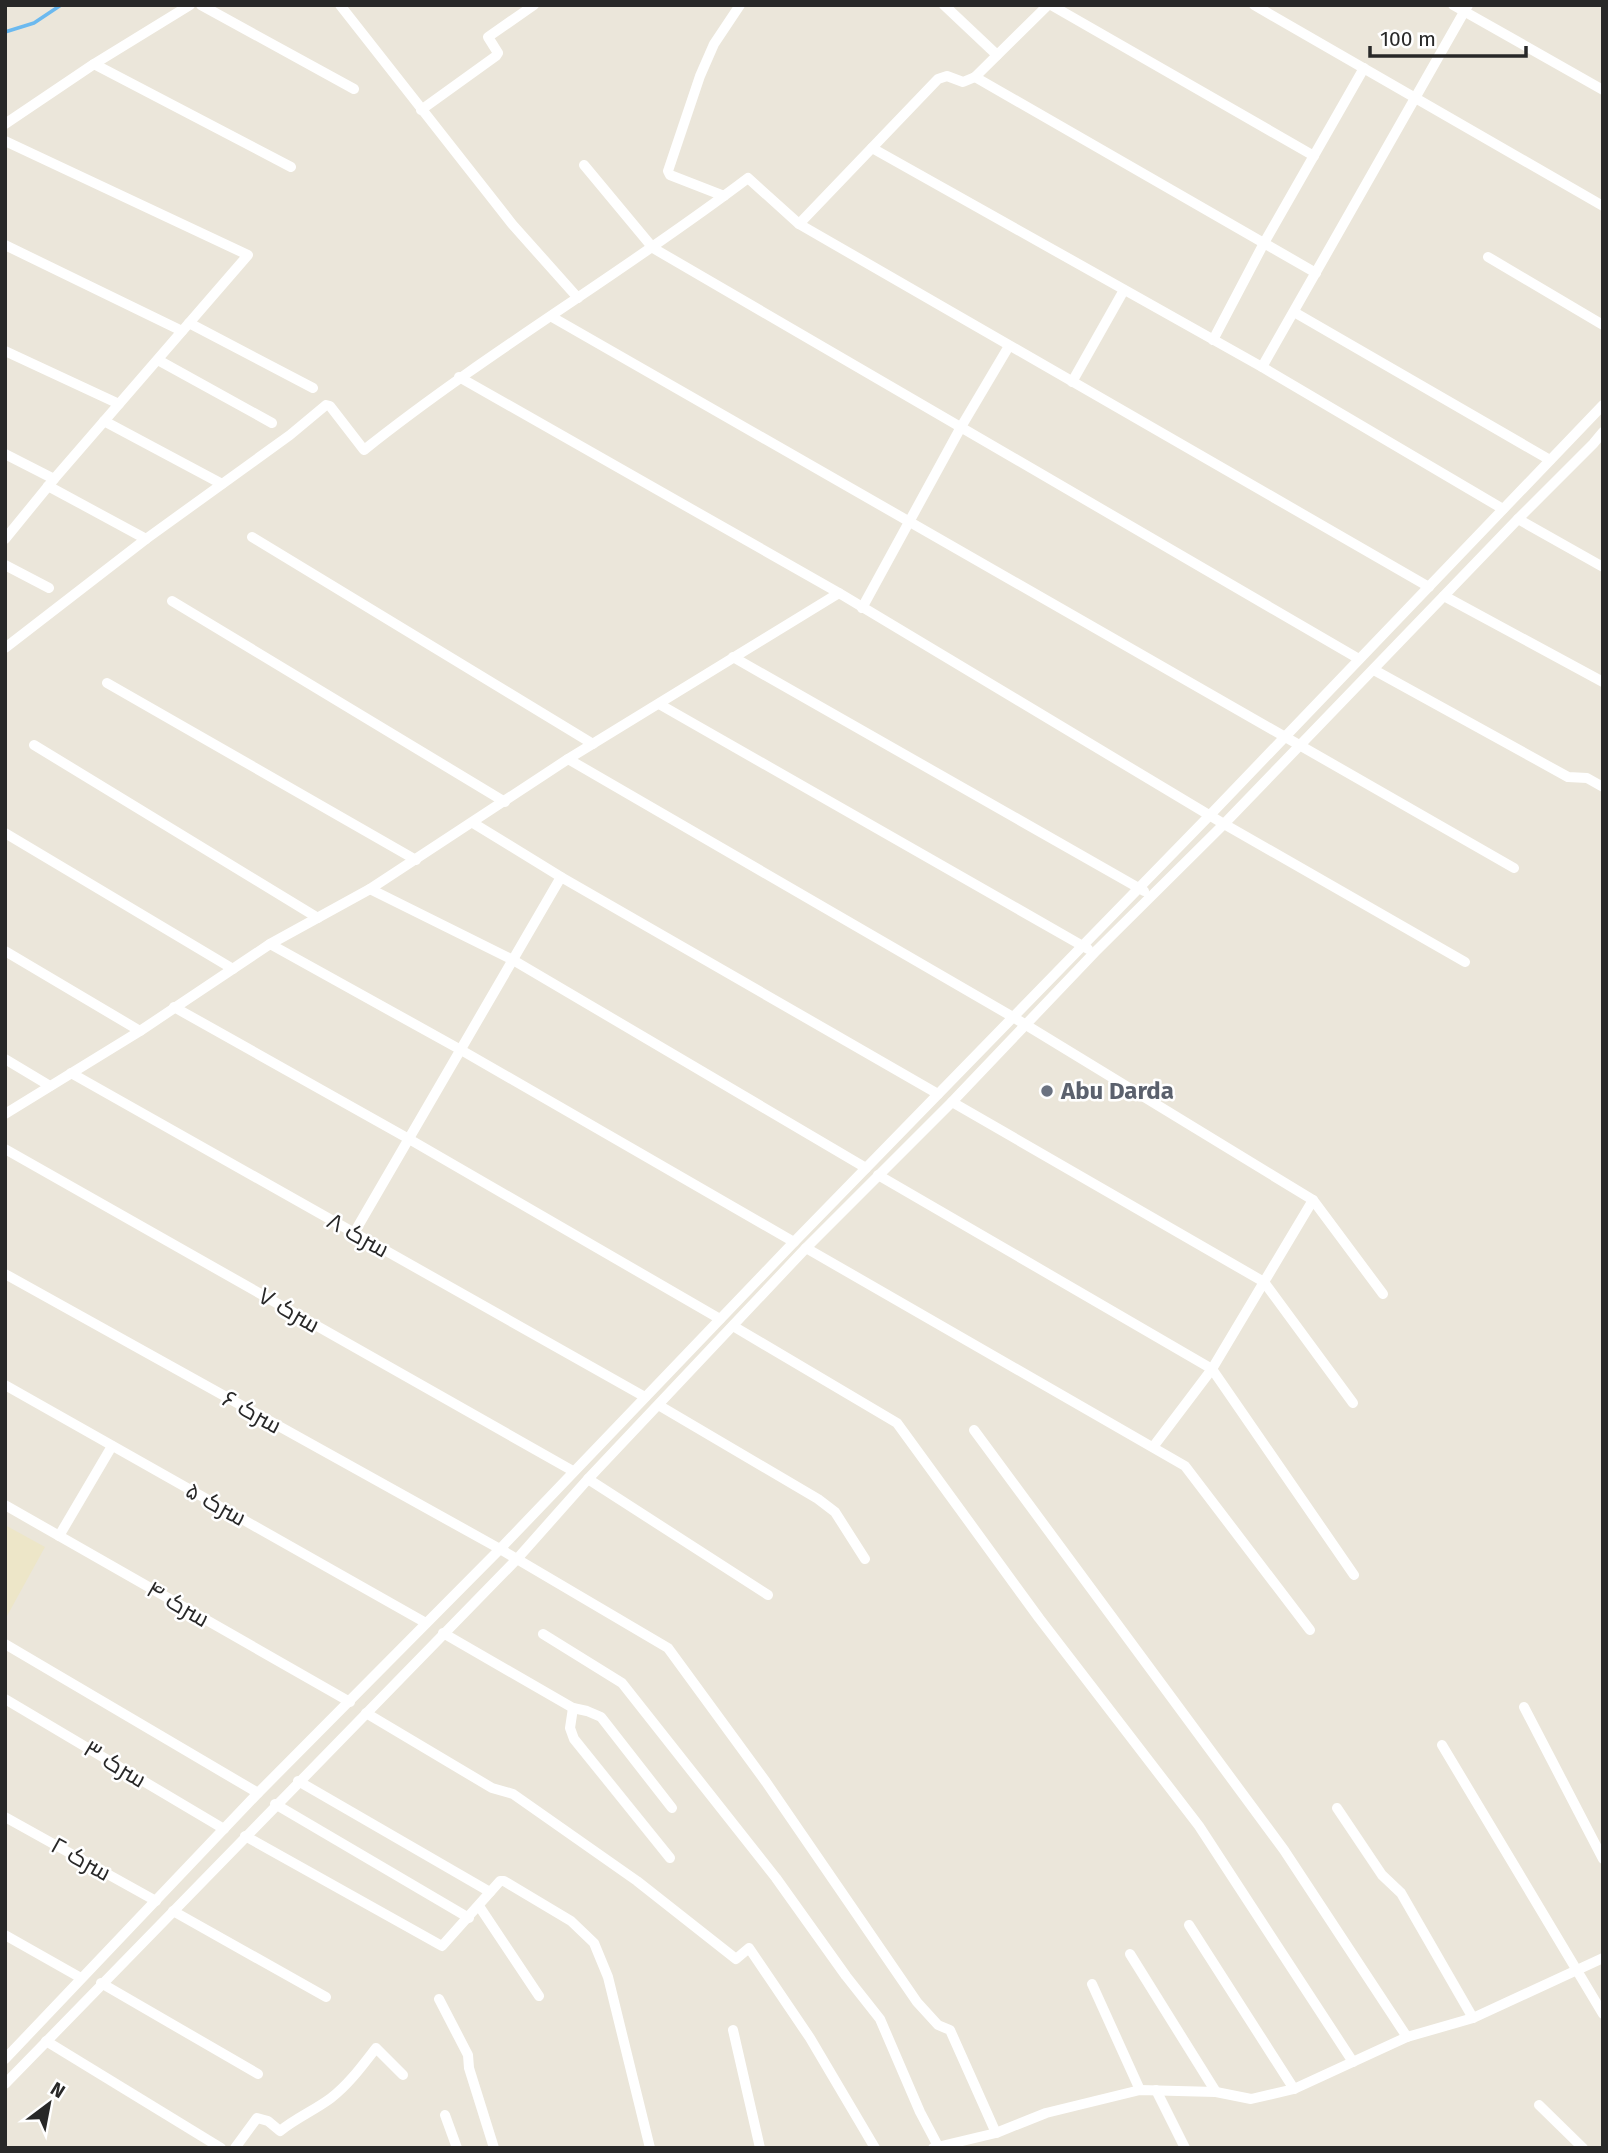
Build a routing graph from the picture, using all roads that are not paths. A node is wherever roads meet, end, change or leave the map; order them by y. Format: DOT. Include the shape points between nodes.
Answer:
graph roads {
  1 [pos="190,5"];
  2 [pos="201,5"];
  3 [pos="340,5"];
  4 [pos="534,5"];
  5 [pos="740,5"];
  6 [pos="944,5"];
  7 [pos="1050,5"];
  8 [pos="1254,5"];
  9 [pos="1453,5"];
  10 [pos="1466,8"];
  11 [pos="997,55"];
  12 [pos="94,64"];
  13 [pos="1364,68"];
  14 [pos="975,77"];
  15 [pos="354,89"];
  16 [pos="1603,90"];
  17 [pos="1415,98"];
  18 [pos="421,110"];
  19 [pos="5,124"];
  20 [pos="5,141"];
  21 [pos="872,148"];
  22 [pos="1314,156"];
  23 [pos="584,165"];
  24 [pos="291,167"];
  25 [pos="724,196"];
  26 [pos="1603,206"];
  27 [pos="799,224"];
  28 [pos="1264,243"];
  29 [pos="5,245"];
  30 [pos="653,248"];
  31 [pos="1488,257"];
  32 [pos="1316,273"];
  33 [pos="1124,290"];
  34 [pos="578,298"];
  35 [pos="1294,312"];
  36 [pos="552,317"];
  37 [pos="1603,324"];
  38 [pos="186,327"];
  39 [pos="1213,340"];
  40 [pos="1009,346"];
  41 [pos="5,351"];
  42 [pos="158,360"];
  43 [pos="1262,368"];
  44 [pos="459,377"];
  45 [pos="1072,382"];
  46 [pos="313,388"];
  47 [pos="119,404"];
  48 [pos="1603,405"];
  49 [pos="104,421"];
  50 [pos="272,423"];
  51 [pos="961,427"];
  52 [pos="1603,432"];
  53 [pos="1598,447"];
  54 [pos="5,454"];
  55 [pos="1550,460"];
  56 [pos="51,483"];
  57 [pos="222,484"];
  58 [pos="1503,509"];
  59 [pos="1518,519"];
  60 [pos="909,523"];
  61 [pos="252,537"];
  62 [pos="5,539"];
  63 [pos="146,539"];
  64 [pos="5,565"];
  65 [pos="1603,567"];
  66 [pos="1429,587"];
  67 [pos="49,588"];
  68 [pos="839,593"];
  69 [pos="1444,596"];
  70 [pos="172,601"];
  71 [pos="862,608"];
  72 [pos="5,648"];
  73 [pos="733,657"];
  74 [pos="1359,659"];
  75 [pos="1374,670"];
  76 [pos="1603,682"];
  77 [pos="107,683"];
  78 [pos="659,704"];
  79 [pos="1286,736"];
  80 [pos="34,744"];
  81 [pos="593,744"];
  82 [pos="1300,744"];
  83 [pos="568,760"];
  84 [pos="1603,787"];
  85 [pos="505,802"];
  86 [pos="1210,815"];
  87 [pos="473,823"];
  88 [pos="1224,824"];
  89 [pos="5,833"];
  90 [pos="416,860"];
  91 [pos="1514,868"];
  92 [pos="561,877"];
  93 [pos="1139,888"];
  94 [pos="370,889"];
  95 [pos="1152,896"];
  96 [pos="318,918"];
  97 [pos="270,944"];
  98 [pos="1083,946"];
  99 [pos="5,951"];
  100 [pos="1095,953"];
  101 [pos="513,960"];
  102 [pos="1465,962"];
  103 [pos="233,969"];
  104 [pos="174,1007"];
  105 [pos="1013,1017"];
  106 [pos="1025,1025"];
  107 [pos="140,1031"];
  108 [pos="461,1050"];
  109 [pos="5,1059"];
  110 [pos="71,1073"];
  111 [pos="50,1086"];
  112 [pos="939,1094"];
  113 [pos="953,1102"];
  114 [pos="5,1114"];
  115 [pos="409,1139"];
  116 [pos="5,1149"];
  117 [pos="866,1168"];
  118 [pos="878,1175"];
  119 [pos="1313,1200"];
  120 [pos="355,1233"];
  121 [pos="794,1242"];
  122 [pos="806,1248"];
  123 [pos="5,1274"];
  124 [pos="1264,1282"];
  125 [pos="1383,1294"];
  126 [pos="720,1319"];
  127 [pos="733,1326"];
  128 [pos="1212,1369"];
  129 [pos="5,1385"];
  130 [pos="645,1397"];
  131 [pos="1353,1403"];
  132 [pos="660,1406"];
  133 [pos="974,1430"];
  134 [pos="111,1446"];
  135 [pos="1153,1447"];
  136 [pos="573,1471"];
  137 [pos="589,1479"];
  138 [pos="5,1506"];
  139 [pos="59,1536"];
  140 [pos="500,1549"];
  141 [pos="517,1559"];
  142 [pos="865,1559"];
  143 [pos="1354,1575"];
  144 [pos="768,1595"];
  145 [pos="426,1623"];
  146 [pos="1310,1630"];
  147 [pos="443,1633"];
  148 [pos="543,1634"];
  149 [pos="5,1644"];
  150 [pos="5,1699"];
  151 [pos="350,1702"];
  152 [pos="1524,1707"];
  153 [pos="573,1708"];
  154 [pos="366,1713"];
  155 [pos="1442,1745"];
  156 [pos="298,1781"];
  157 [pos="258,1793"];
  158 [pos="275,1804"];
  159 [pos="672,1808"];
  160 [pos="1337,1808"];
  161 [pos="5,1817"];
  162 [pos="224,1829"];
  163 [pos="245,1836"];
  164 [pos="670,1858"];
  165 [pos="1603,1859"];
  166 [pos="490,1892"];
  167 [pos="156,1901"];
  168 [pos="478,1906"];
  169 [pos="173,1911"];
  170 [pos="469,1918"];
  171 [pos="1189,1925"];
  172 [pos="5,1935"];
  173 [pos="1129,1954"];
  174 [pos="1603,1958"];
  175 [pos="1579,1970"];
  176 [pos="81,1978"];
  177 [pos="101,1983"];
  178 [pos="1092,1984"];
  179 [pos="539,1996"];
  180 [pos="326,1997"];
  181 [pos="439,1999"];
  182 [pos="1603,2014"];
  183 [pos="1473,2018"];
  184 [pos="733,2030"];
  185 [pos="1407,2037"];
  186 [pos="46,2040"];
  187 [pos="5,2059"];
  188 [pos="1353,2062"];
  189 [pos="258,2074"];
  190 [pos="403,2075"];
  191 [pos="5,2084"];
  192 [pos="1294,2089"];
  193 [pos="1140,2090"];
  194 [pos="1156,2090"];
  195 [pos="1216,2092"];
  196 [pos="1539,2105"];
  197 [pos="444,2115"];
  198 [pos="996,2133"];
  199 [pos="936,2147"];
  200 [pos="221,2148"];
  201 [pos="235,2148"];
  202 [pos="457,2148"];
  203 [pos="494,2148"];
  204 [pos="650,2148"];
  205 [pos="760,2148"];
  206 [pos="875,2148"];
  207 [pos="1185,2148"];
  208 [pos="1583,2148"];
  1 -- 12 [label="street"];
  2 -- 15 [label="street"];
  3 -- 18 [label="street"];
  4 -- 18 [label="street" via="488,37 496,56"];
  5 -- 25 [label="street" via="714,44 700,76 668,170 670,175"];
  6 -- 11 [label="street"];
  7 -- 11 [label="street"];
  7 -- 22 [label="street"];
  8 -- 13 [label="street"];
  9 -- 10 [label="street"];
  10 -- 16 [label="street"];
  10 -- 17 [label="street"];
  11 -- 14 [label="street"];
  12 -- 19 [label="street"];
  12 -- 24 [label="street"];
  13 -- 17 [label="street"];
  13 -- 22 [label="street"];
  14 -- 21 [label="street" via="964,82 947,76 937,79"];
  14 -- 28 [label="street"];
  17 -- 26 [label="street"];
  17 -- 32 [label="street"];
  18 -- 34 [label="street"];
  20 -- 38 [label="street" via="248,255"];
  21 -- 27 [label="street"];
  21 -- 33 [label="street"];
  22 -- 28 [label="street"];
  23 -- 30 [label="street"];
  25 -- 27 [label="street" via="750,177"];
  25 -- 30 [label="street"];
  27 -- 40 [label="street"];
  28 -- 32 [label="street"];
  28 -- 39 [label="street"];
  29 -- 38 [label="street"];
  30 -- 34 [label="street"];
  30 -- 51 [label="street"];
  31 -- 37 [label="street"];
  32 -- 35 [label="street"];
  33 -- 39 [label="street"];
  33 -- 45 [label="street"];
  34 -- 36 [label="street"];
  35 -- 43 [label="street"];
  35 -- 55 [label="street"];
  36 -- 44 [label="street"];
  36 -- 60 [label="street"];
  38 -- 42 [label="street"];
  38 -- 46 [label="street"];
  39 -- 43 [label="street"];
  40 -- 45 [label="street"];
  40 -- 51 [label="street"];
  41 -- 47 [label="street"];
  42 -- 47 [label="street"];
  42 -- 50 [label="street"];
  43 -- 58 [label="street"];
  44 -- 57 [label="street" via="364,450 326,405"];
  44 -- 68 [label="street"];
  45 -- 66 [label="street"];
  47 -- 49 [label="street"];
  48 -- 55 [label="street"];
  49 -- 56 [label="street"];
  49 -- 57 [label="street"];
  51 -- 60 [label="street"];
  51 -- 74 [label="street"];
  52 -- 53 [label="street"];
  53 -- 59 [label="street"];
  54 -- 56 [label="street"];
  55 -- 58 [label="street"];
  56 -- 62 [label="street"];
  56 -- 63 [label="street"];
  57 -- 63 [label="street"];
  58 -- 66 [label="street"];
  59 -- 65 [label="street"];
  59 -- 69 [label="street"];
  60 -- 71 [label="street"];
  60 -- 79 [label="street"];
  61 -- 81 [label="street"];
  63 -- 72 [label="street"];
  64 -- 67 [label="street"];
  66 -- 74 [label="street"];
  68 -- 71 [label="street"];
  68 -- 73 [label="street"];
  69 -- 75 [label="street"];
  69 -- 76 [label="street"];
  70 -- 85 [label="street"];
  71 -- 86 [label="street"];
  73 -- 78 [label="street"];
  73 -- 93 [label="street"];
  74 -- 79 [label="street"];
  75 -- 82 [label="street"];
  75 -- 84 [label="street" via="1569,777 1587,778"];
  77 -- 90 [label="street"];
  78 -- 81 [label="street"];
  78 -- 98 [label="street"];
  79 -- 82 [label="street"];
  79 -- 86 [label="street"];
  80 -- 96 [label="street"];
  81 -- 83 [label="street"];
  82 -- 88 [label="street"];
  82 -- 91 [label="street"];
  83 -- 85 [label="street"];
  83 -- 105 [label="street"];
  85 -- 87 [label="street"];
  86 -- 88 [label="street"];
  86 -- 93 [label="street"];
  87 -- 90 [label="street"];
  87 -- 92 [label="street"];
  88 -- 95 [label="street"];
  88 -- 102 [label="street"];
  89 -- 103 [label="street"];
  90 -- 94 [label="street"];
  92 -- 101 [label="street"];
  92 -- 112 [label="street"];
  93 -- 95 [label="street"];
  93 -- 98 [label="street"];
  94 -- 96 [label="street"];
  94 -- 101 [label="street"];
  95 -- 100 [label="street"];
  96 -- 97 [label="street"];
  97 -- 103 [label="street"];
  97 -- 108 [label="street"];
  98 -- 100 [label="street"];
  98 -- 105 [label="street"];
  99 -- 107 [label="street"];
  100 -- 106 [label="street"];
  101 -- 108 [label="street"];
  101 -- 117 [label="street"];
  103 -- 104 [label="street"];
  104 -- 107 [label="street"];
  104 -- 115 [label="street"];
  105 -- 106 [label="street"];
  105 -- 112 [label="street"];
  106 -- 113 [label="street"];
  106 -- 119 [label="street"];
  107 -- 110 [label="street"];
  108 -- 115 [label="street"];
  108 -- 121 [label="street"];
  109 -- 111 [label="street"];
  110 -- 111 [label="street"];
  110 -- 120 [label="street, سرک ۸"];
  111 -- 114 [label="street"];
  112 -- 117 [label="street"];
  113 -- 118 [label="street"];
  113 -- 124 [label="street"];
  115 -- 120 [label="street"];
  115 -- 126 [label="street"];
  116 -- 136 [label="street, سرک ۷"];
  117 -- 121 [label="street"];
  118 -- 122 [label="street"];
  118 -- 128 [label="street"];
  119 -- 124 [label="street"];
  119 -- 125 [label="street"];
  120 -- 130 [label="street, سرک ۸"];
  121 -- 126 [label="street"];
  122 -- 127 [label="street"];
  122 -- 135 [label="street"];
  123 -- 140 [label="street, سرک ۶"];
  124 -- 128 [label="street"];
  124 -- 131 [label="street"];
  126 -- 130 [label="street"];
  127 -- 132 [label="street"];
  127 -- 188 [label="street" via="897,1423 1199,1826"];
  128 -- 135 [label="street"];
  128 -- 143 [label="street"];
  129 -- 134 [label="street, سرک ۵"];
  130 -- 136 [label="street"];
  132 -- 137 [label="street"];
  132 -- 142 [label="street" via="818,1499 835,1512"];
  133 -- 185 [label="street" via="1284,1850"];
  134 -- 139 [label="street"];
  134 -- 145 [label="street, سرک ۵"];
  135 -- 146 [label="street" via="1185,1466"];
  136 -- 140 [label="street"];
  137 -- 141 [label="street"];
  137 -- 144 [label="street"];
  138 -- 139 [label="street, سرک ۴"];
  139 -- 151 [label="street, سرک ۴"];
  140 -- 141 [label="street, سرک ۶"];
  140 -- 145 [label="street"];
  141 -- 147 [label="street"];
  141 -- 198 [label="street, سرک ۶" via="668,1648 917,2002 938,2025 950,2030"];
  145 -- 151 [label="street"];
  147 -- 153 [label="street"];
  147 -- 154 [label="street"];
  148 -- 199 [label="street" via="622,1683 776,1878 880,2019"];
  149 -- 157 [label="street"];
  150 -- 162 [label="street, سرک ۳"];
  151 -- 157 [label="street"];
  152 -- 165 [label="street"];
  153 -- 159 [label="street" via="601,1717"];
  153 -- 164 [label="street" via="570,1728 574,1740"];
  154 -- 156 [label="street"];
  154 -- 206 [label="street" via="492,1788 513,1794 637,1881 736,1959 749,1948 810,2038"];
  155 -- 175 [label="street"];
  156 -- 158 [label="street"];
  156 -- 166 [label="street"];
  157 -- 162 [label="street"];
  158 -- 163 [label="street"];
  158 -- 170 [label="street"];
  160 -- 183 [label="street" via="1381,1875 1401,1893"];
  161 -- 167 [label="street, سرک ۲"];
  162 -- 167 [label="street"];
  163 -- 169 [label="street"];
  163 -- 170 [label="street" via="442,1946"];
  166 -- 168 [label="street"];
  166 -- 204 [label="street" via="504,1881 571,1921 594,1943 608,1977"];
  167 -- 176 [label="street"];
  168 -- 170 [label="street"];
  168 -- 179 [label="street"];
  169 -- 177 [label="street"];
  169 -- 180 [label="street"];
  171 -- 192 [label="street"];
  172 -- 176 [label="street"];
  173 -- 195 [label="street"];
  174 -- 175 [label="street"];
  175 -- 182 [label="street"];
  175 -- 183 [label="street"];
  176 -- 187 [label="street"];
  177 -- 186 [label="street"];
  177 -- 189 [label="street"];
  178 -- 193 [label="street"];
  181 -- 203 [label="street" via="468,2055"];
  183 -- 185 [label="street"];
  184 -- 205 [label="street"];
  185 -- 188 [label="street"];
  186 -- 191 [label="street"];
  186 -- 200 [label="street"];
  188 -- 192 [label="street"];
  190 -- 201 [label="street" via="376,2048 331,2098 280,2131 257,2118"];
  192 -- 195 [label="street" via="1251,2099"];
  193 -- 194 [label="street"];
  193 -- 198 [label="street" via="1046,2113"];
  194 -- 195 [label="street"];
  194 -- 207 [label="street"];
  196 -- 208 [label="street"];
  197 -- 202 [label="street"];
  198 -- 199 [label="street"];
}
